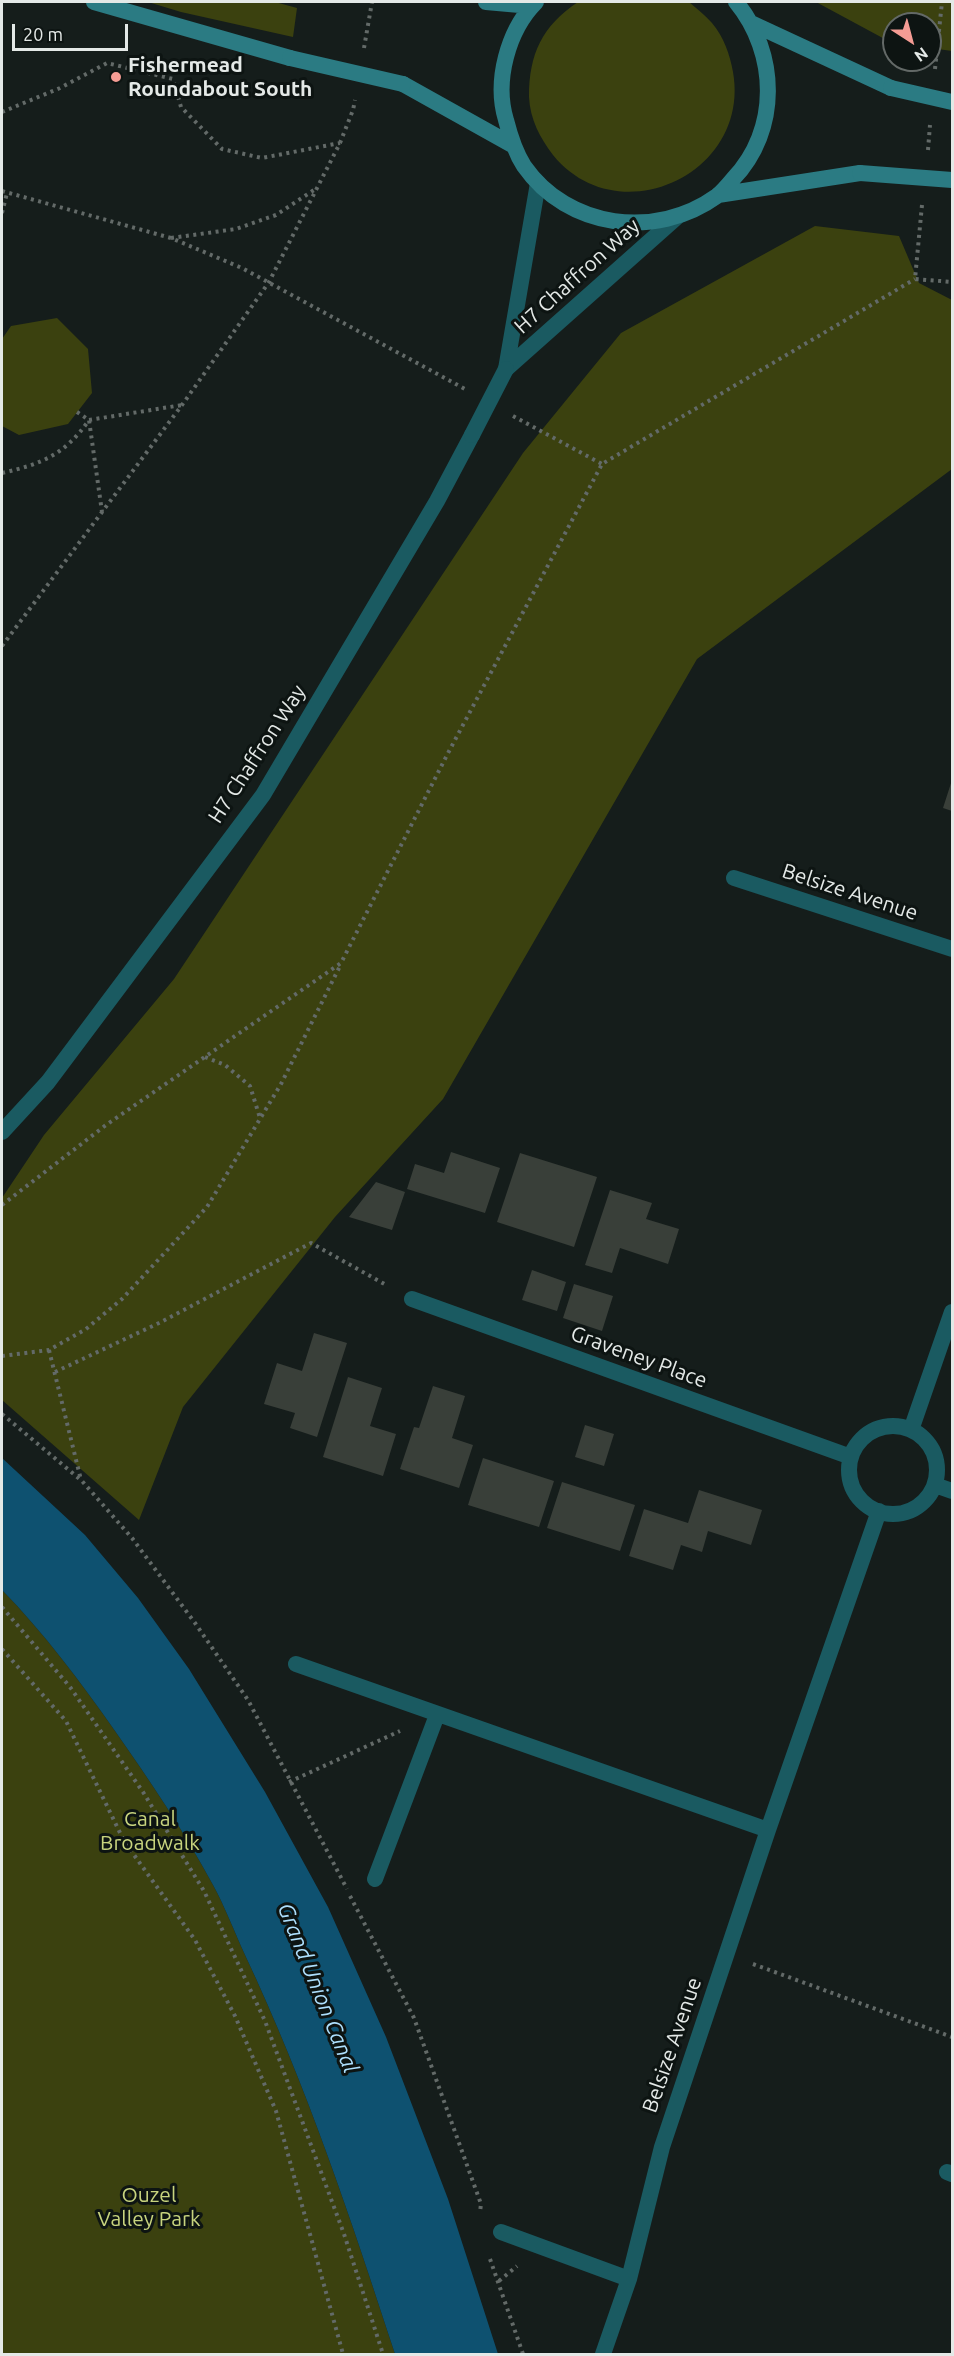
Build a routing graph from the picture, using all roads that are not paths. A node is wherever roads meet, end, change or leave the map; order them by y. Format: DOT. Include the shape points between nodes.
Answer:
graph roads {
  1 [pos="94,2"];
  2 [pos="486,2"];
  3 [pos="736,2"];
  4 [pos="533,4"];
  5 [pos="751,22"];
  6 [pos="952,102"];
  7 [pos="514,146"];
  8 [pos="952,180"];
  9 [pos="538,183"];
  10 [pos="718,195"];
  11 [pos="677,217"];
  12 [pos="506,369"];
  13 [pos="734,878"];
  14 [pos="952,949"];
  15 [pos="2,1132"];
  16 [pos="412,1299"];
  17 [pos="952,1312"];
  18 [pos="911,1430"];
  19 [pos="851,1457"];
  20 [pos="934,1485"];
  21 [pos="952,1491"];
  22 [pos="879,1511"];
  23 [pos="296,1664"];
  24 [pos="437,1715"];
  25 [pos="768,1830"];
  26 [pos="375,1880"];
  27 [pos="501,2232"];
  28 [pos="629,2278"];
  29 [pos="603,2355"];
  1 -- 7 [label="main road, bridge" via="290,58 403,84"];
  2 -- 4 [label="main road"];
  3 -- 5 [label="main road"];
  4 -- 7 [label="main road" via="512,38 502,74 503,111"];
  5 -- 6 [label="main road, bridge" via="891,88"];
  5 -- 10 [label="main road" via="766,58 769,96 764,124 744,167"];
  7 -- 9 [label="main road"];
  8 -- 10 [label="main road, bridge" via="860,172"];
  9 -- 11 [label="main road" via="568,206 603,220 640,224"];
  9 -- 12 [label="street, H7 Chaffron Way"];
  10 -- 11 [label="main road"];
  11 -- 12 [label="street, H7 Chaffron Way"];
  12 -- 15 [label="street, H7 Chaffron Way, bridge" via="437,501 262,795 48,1082"];
  13 -- 14 [label="street, Belsize Avenue"];
  16 -- 19 [label="street, Graveney Place"];
  17 -- 18 [label="street"];
  18 -- 19 [label="street" via="897,1426 868,1434"];
  18 -- 20 [label="street" via="931,1447 936,1459"];
  19 -- 22 [label="street" via="852,1484 858,1496"];
  20 -- 21 [label="street"];
  20 -- 22 [label="street" via="923,1502 906,1512"];
  22 -- 25 [label="street, Belsize Avenue"];
  23 -- 24 [label="street"];
  24 -- 25 [label="street"];
  24 -- 26 [label="street"];
  25 -- 28 [label="street, Belsize Avenue" via="662,2146"];
  27 -- 28 [label="street"];
  28 -- 29 [label="street, Belsize Avenue"];
}
